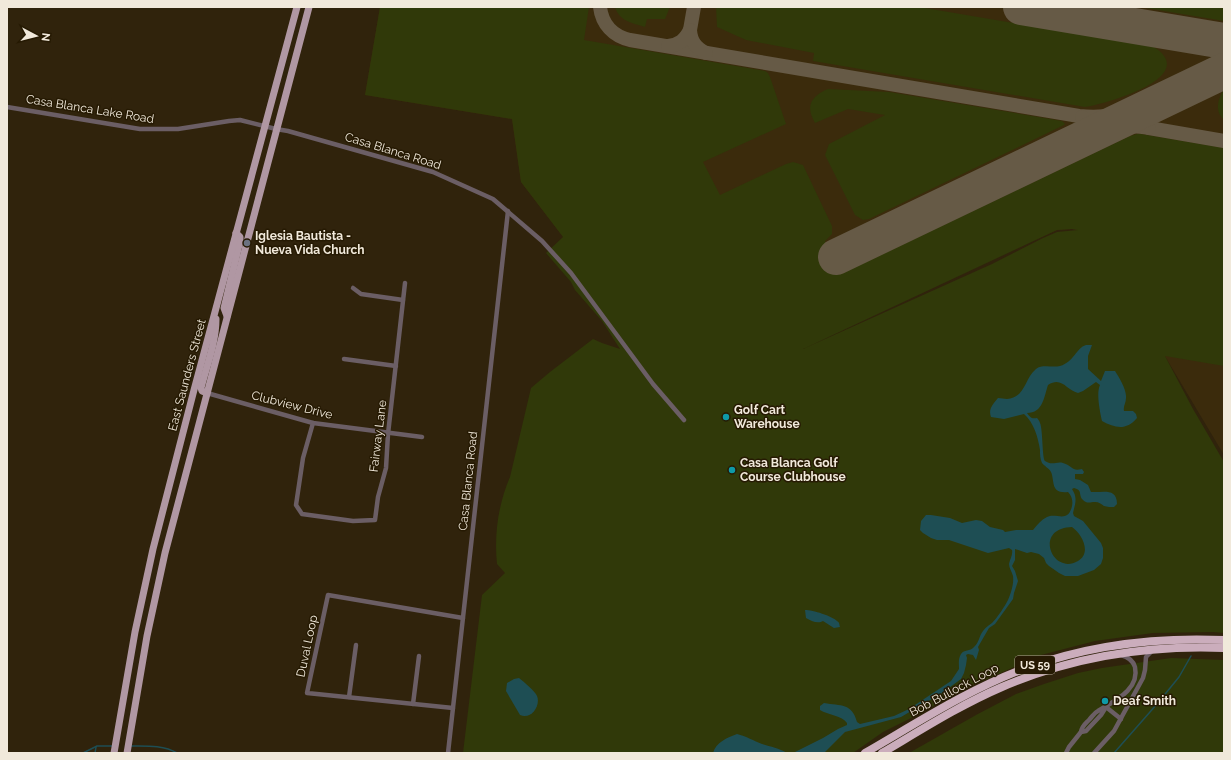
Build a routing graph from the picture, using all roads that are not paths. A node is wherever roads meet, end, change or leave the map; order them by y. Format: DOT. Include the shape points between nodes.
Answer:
graph roads {
  1 [pos="296,7"];
  2 [pos="309,7"];
  3 [pos="7,107"];
  4 [pos="265,126"];
  5 [pos="276,129"];
  6 [pos="508,211"];
  7 [pos="236,233"];
  8 [pos="406,283"];
  9 [pos="352,288"];
  10 [pos="403,300"];
  11 [pos="216,311"];
  12 [pos="227,316"];
  13 [pos="344,359"];
  14 [pos="396,366"];
  15 [pos="207,393"];
  16 [pos="684,420"];
  17 [pos="313,423"];
  18 [pos="388,434"];
  19 [pos="422,437"];
  20 [pos="463,618"];
  21 [pos="1224,640"];
  22 [pos="356,645"];
  23 [pos="1224,648"];
  24 [pos="1154,649"];
  25 [pos="1116,654"];
  26 [pos="419,656"];
  27 [pos="349,697"];
  28 [pos="413,704"];
  29 [pos="1106,707"];
  30 [pos="453,708"];
  31 [pos="1121,719"];
  32 [pos="114,753"];
  33 [pos="127,753"];
  34 [pos="448,753"];
  35 [pos="865,753"];
  36 [pos="882,753"];
  37 [pos="1066,753"];
  38 [pos="1094,753"];
  1 -- 4 [label="main road, East Saunders Street"];
  2 -- 5 [label="main road, East Saunders Street"];
  3 -- 4 [label="street, Casa Blanca Lake Road" via="140,129 178,129 229,120"];
  4 -- 5 [label="street, Casa Blanca Road"];
  4 -- 7 [label="main road, East Saunders Street"];
  5 -- 6 [label="street, Casa Blanca Road" via="433,172 493,199"];
  5 -- 12 [label="main road, East Saunders Street"];
  6 -- 16 [label="street, Casa Blanca Road" via="542,241 570,273 653,384"];
  6 -- 20 [label="street, Casa Blanca Road"];
  7 -- 11 [label="main road, East Saunders Street"];
  7 -- 12 [label="main road" via="240,241 224,308"];
  8 -- 10 [label="street, Fairway Lane"];
  9 -- 10 [label="street" via="361,294"];
  10 -- 14 [label="street, Fairway Lane"];
  11 -- 15 [label="main road" via="216,330 202,388 202,391"];
  11 -- 32 [label="main road, East Saunders Street" via="153,549 136,625"];
  12 -- 15 [label="main road, East Saunders Street"];
  13 -- 14 [label="street"];
  14 -- 18 [label="street, Fairway Lane"];
  15 -- 17 [label="street, Clubview Drive"];
  15 -- 33 [label="main road, East Saunders Street" via="155,594"];
  17 -- 18 [label="street, Clubview Drive"];
  17 -- 18 [label="street, Fairway Lane" via="303,458 296,505 302,514 353,521 375,520 386,468"];
  18 -- 19 [label="street, Clubview Drive"];
  20 -- 27 [label="street, Duval Loop" via="328,595 307,693"];
  20 -- 30 [label="street, Casa Blanca Road"];
  21 -- 35 [label="highway, Bob Bullock Loop / US 59" via="1131,643 1045,662 971,693"];
  22 -- 27 [label="street"];
  23 -- 24 [label="highway, Bob Bullock Loop / US 59"];
  24 -- 25 [label="highway, Bob Bullock Loop / US 59"];
  24 -- 31 [label="street" via="1146,657 1143,678"];
  25 -- 29 [label="street" via="1132,661 1135,671 1134,682 1132,687"];
  25 -- 36 [label="highway, Bob Bullock Loop / US 59" via="1056,667 1000,688"];
  26 -- 28 [label="street"];
  27 -- 28 [label="street, Duval Loop"];
  28 -- 30 [label="street, Duval Loop"];
  29 -- 31 [label="street"];
  29 -- 37 [label="street" via="1086,731 1081,732"];
  30 -- 34 [label="street, Casa Blanca Road"];
  31 -- 38 [label="street" via="1112,734"];
}
